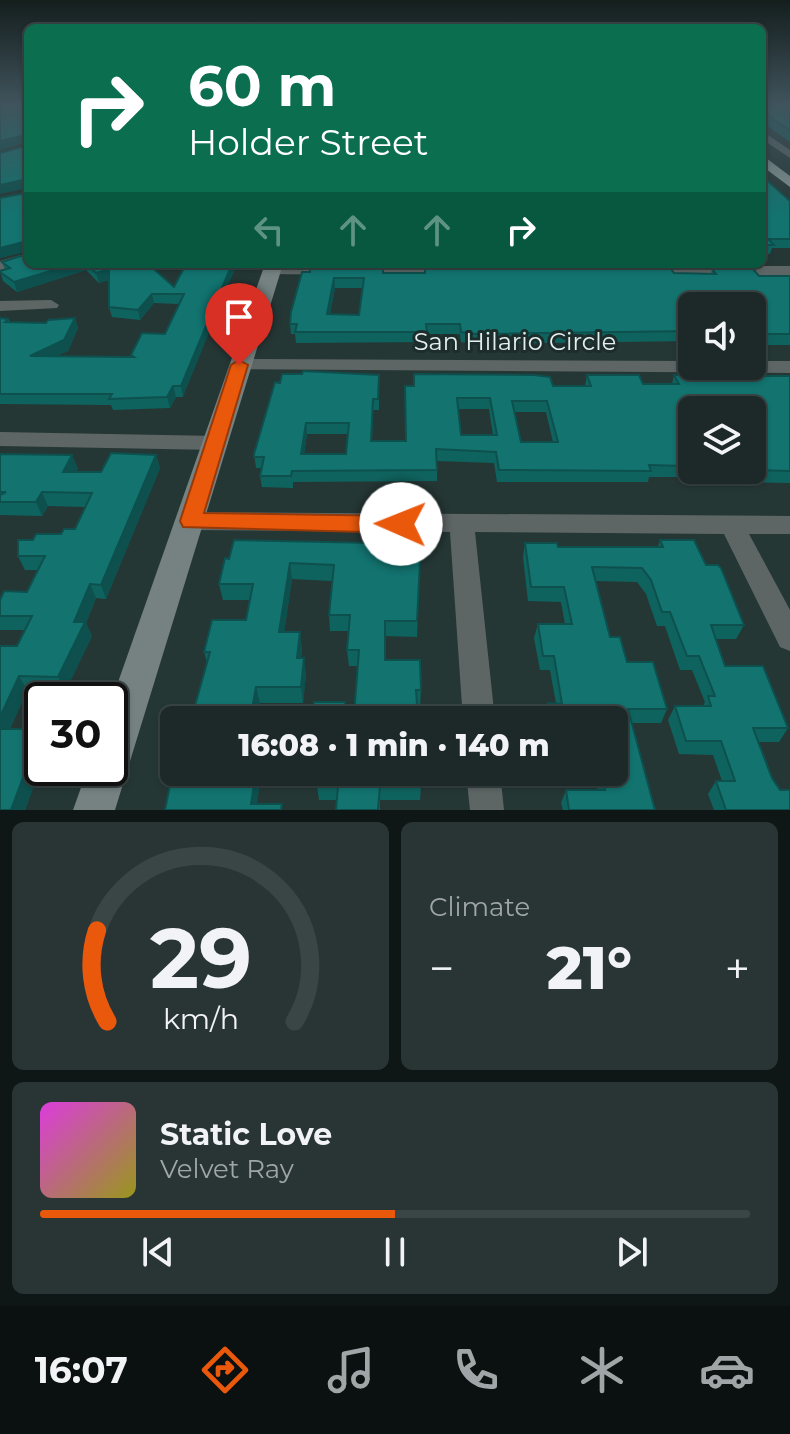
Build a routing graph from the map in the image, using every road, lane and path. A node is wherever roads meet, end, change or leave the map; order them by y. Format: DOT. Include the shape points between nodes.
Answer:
graph roads {
  1 [pos="771,141"];
  2 [pos="790,155"];
  3 [pos="766,162"];
  4 [pos="790,183"];
  5 [pos="24,258"];
  6 [pos="0,266"];
  7 [pos="273,268"];
  8 [pos="320,268"];
  9 [pos="461,271"];
  10 [pos="633,271"];
  11 [pos="790,271"];
  12 [pos="51,305"];
  13 [pos="0,306"];
  14 [pos="239,365"];
  15 [pos="790,367"];
  16 [pos="0,439"];
  17 [pos="217,443"];
  18 [pos="191,521"];
  19 [pos="462,525"];
  20 [pos="732,525"];
  21 [pos="790,525"];
  22 [pos="790,638"];
  23 [pos="478,706"];
  24 [pos="128,708"];
  25 [pos="102,786"];
  26 [pos="484,786"];
  27 [pos="94,810"];
  28 [pos="487,810"];
  1 -- 2 [label="street"];
  3 -- 4 [label="main road"];
  5 -- 6 [label="street"];
  7 -- 14 [label="street"];
  8 -- 9 [label="street"];
  10 -- 11 [label="street"];
  12 -- 13 [label="street"];
  14 -- 15 [label="street, San Hilario Circle"];
  14 -- 17 [label="street"];
  16 -- 17 [label="street"];
  17 -- 18 [label="street"];
  18 -- 19 [label="street"];
  18 -- 24 [label="street"];
  19 -- 20 [label="street"];
  19 -- 23 [label="street"];
  20 -- 21 [label="street"];
  20 -- 22 [label="street"];
  25 -- 27 [label="street"];
  26 -- 28 [label="street"];
}
